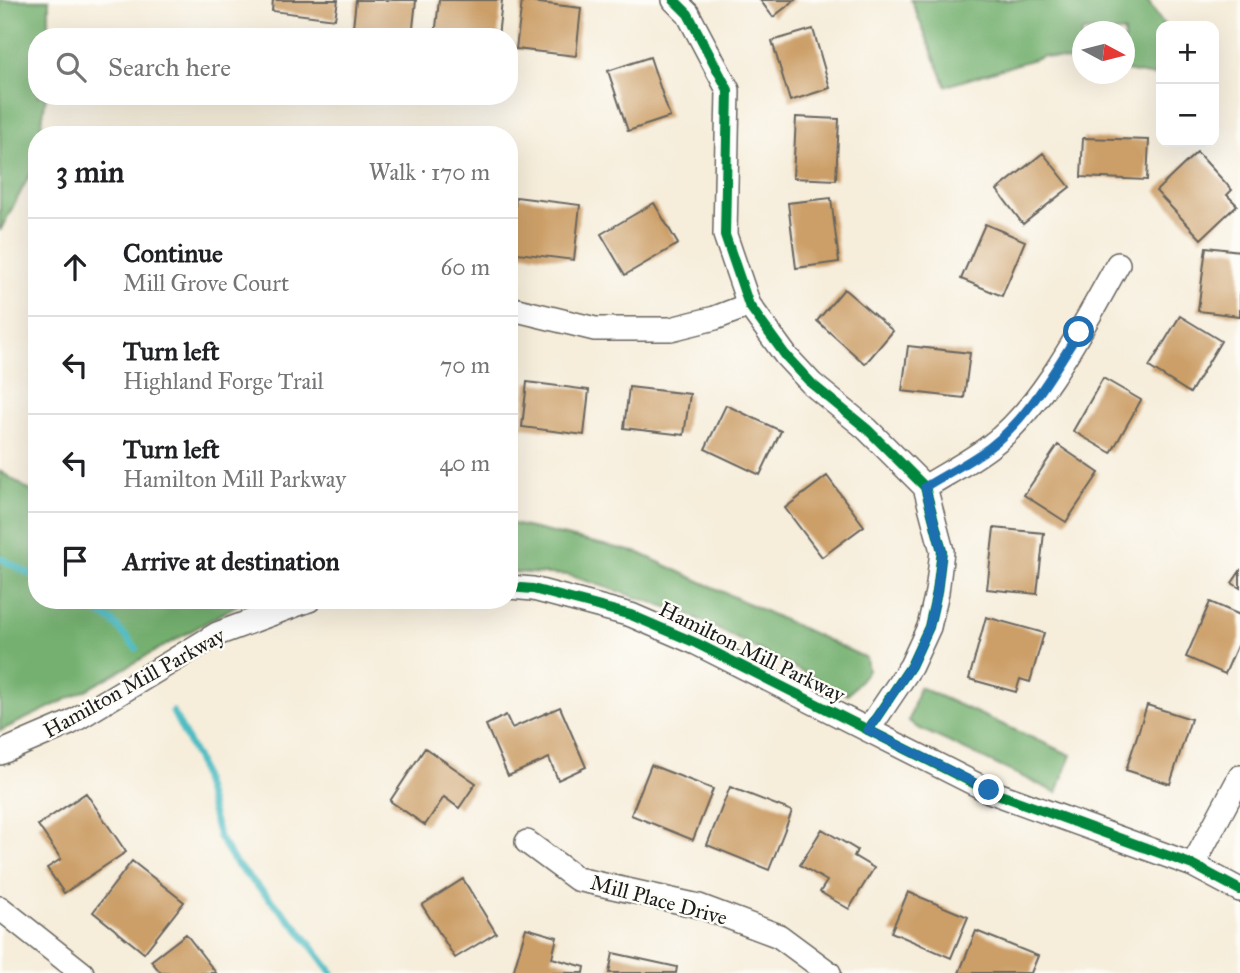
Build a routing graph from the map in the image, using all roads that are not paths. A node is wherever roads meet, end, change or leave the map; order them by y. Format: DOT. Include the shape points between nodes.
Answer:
graph roads {
  1 [pos="674,0"];
  2 [pos="1118,264"];
  3 [pos="749,306"];
  4 [pos="518,310"];
  5 [pos="925,487"];
  6 [pos="518,588"];
  7 [pos="285,609"];
  8 [pos="868,730"];
  9 [pos="0,752"];
  10 [pos="1240,777"];
  11 [pos="527,842"];
  12 [pos="1192,865"];
  13 [pos="1240,890"];
  14 [pos="0,908"];
  15 [pos="82,973"];
  16 [pos="829,973"];
  1 -- 3 [label="street" via="688,14 729,90 724,235"];
  2 -- 5 [label="street" via="1079,332 1016,422 990,447"];
  3 -- 4 [label="street" via="671,329 594,329"];
  3 -- 5 [label="street" via="812,384 867,429"];
  5 -- 8 [label="street" via="942,551 929,627 911,666"];
  6 -- 8 [label="street, Hamilton Mill Parkway" via="631,615"];
  7 -- 9 [label="street, Hamilton Mill Parkway" via="217,634 70,723"];
  8 -- 12 [label="street, Hamilton Mill Parkway" via="989,790"];
  10 -- 12 [label="street"];
  11 -- 16 [label="street, Mill Place Drive" via="577,879 699,906 779,936"];
  12 -- 13 [label="street, Hamilton Mill Parkway"];
  14 -- 15 [label="street"];
}
